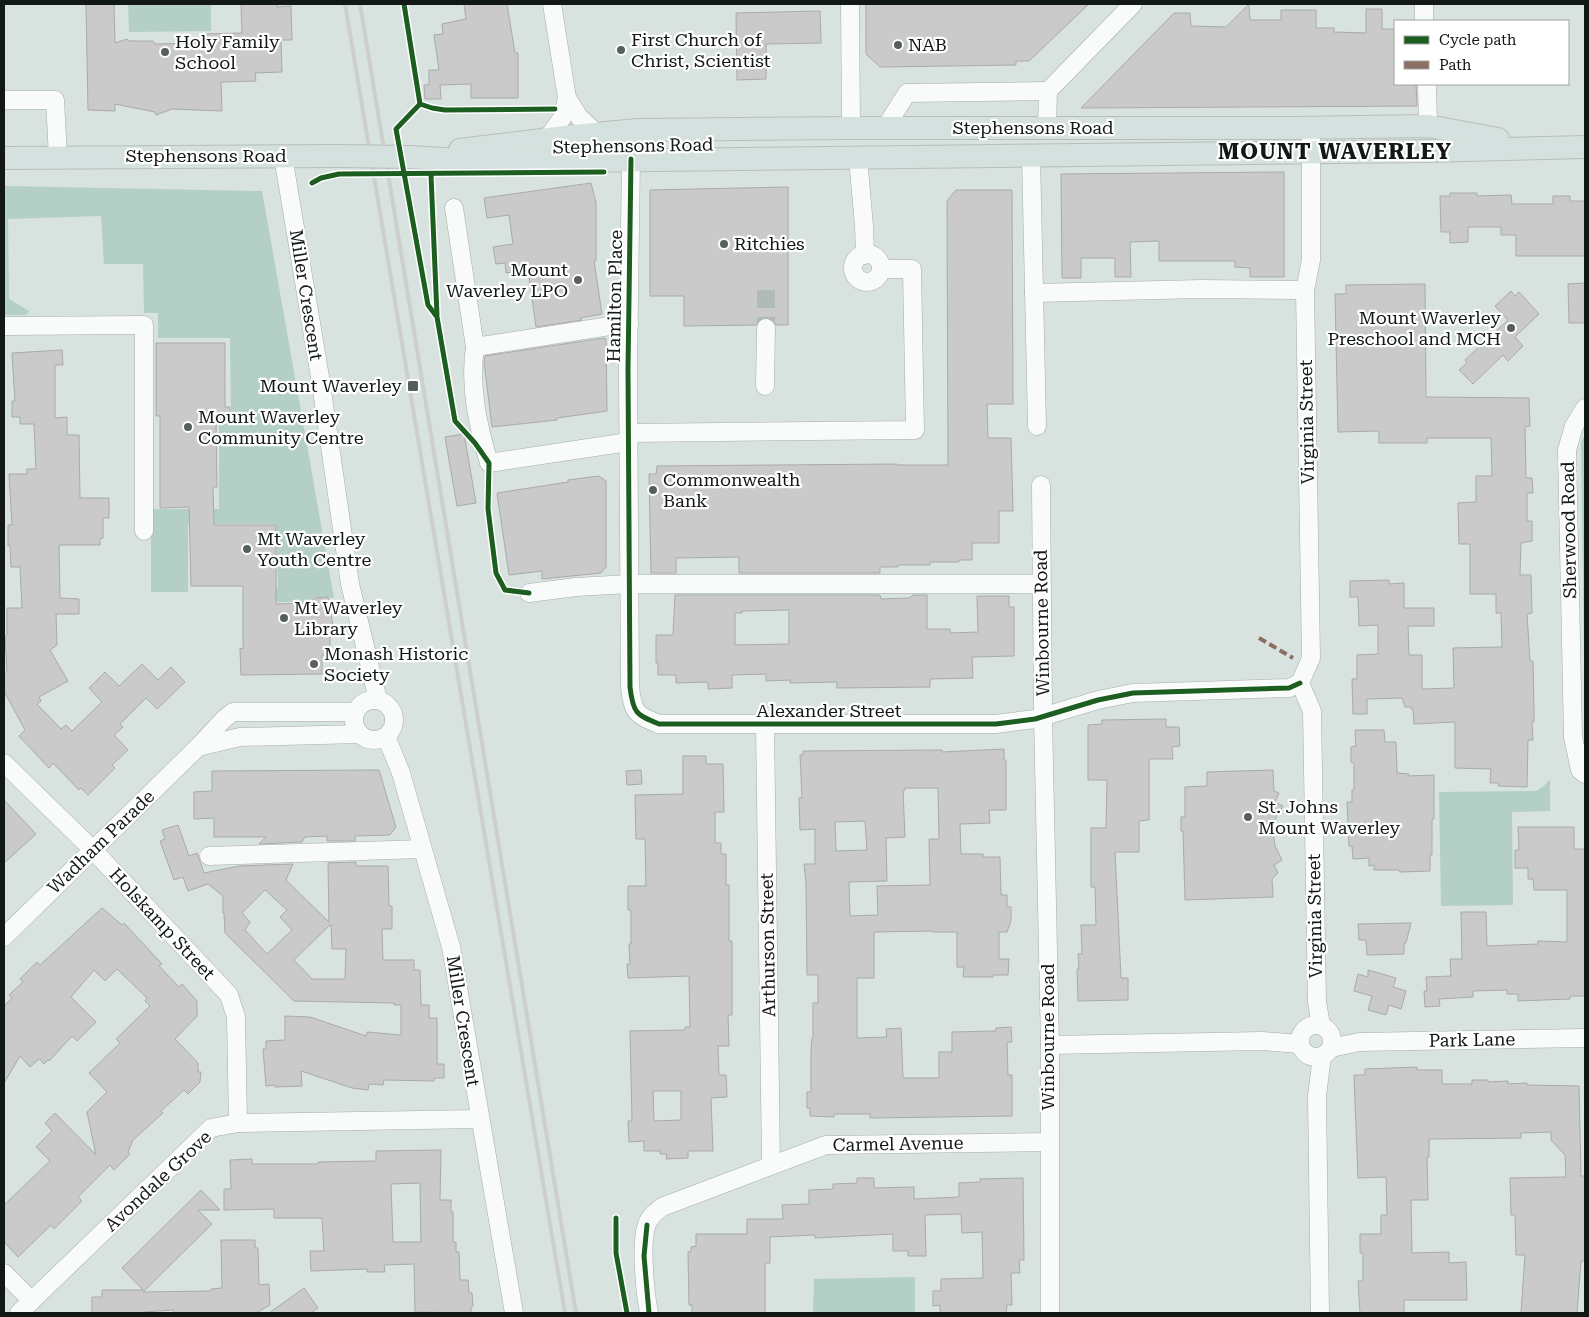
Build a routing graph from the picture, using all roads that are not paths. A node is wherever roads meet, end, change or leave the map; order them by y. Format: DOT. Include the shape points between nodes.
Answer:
graph roads {
  1 [pos="552,4"];
  2 [pos="850,4"];
  3 [pos="1133,4"];
  4 [pos="1424,4"];
  5 [pos="1424,20"];
  6 [pos="1426,85"];
  7 [pos="1048,91"];
  8 [pos="567,98"];
  9 [pos="4,100"];
  10 [pos="1428,126"];
  11 [pos="851,128"];
  12 [pos="885,128"];
  13 [pos="1047,128"];
  14 [pos="1311,128"];
  15 [pos="597,134"];
  16 [pos="547,139"];
  17 [pos="1536,147"];
  18 [pos="1585,147"];
  19 [pos="1311,151"];
  20 [pos="1428,151"];
  21 [pos="283,156"];
  22 [pos="1030,156"];
  23 [pos="58,157"];
  24 [pos="409,157"];
  25 [pos="4,158"];
  26 [pos="858,158"];
  27 [pos="631,159"];
  28 [pos="454,208"];
  29 [pos="865,254"];
  30 [pos="880,269"];
  31 [pos="1305,290"];
  32 [pos="1034,293"];
  33 [pos="629,324"];
  34 [pos="4,326"];
  35 [pos="766,328"];
  36 [pos="475,347"];
  37 [pos="765,386"];
  38 [pos="1585,408"];
  39 [pos="1037,426"];
  40 [pos="629,438"];
  41 [pos="1041,485"];
  42 [pos="144,531"];
  43 [pos="629,584"];
  44 [pos="1041,584"];
  45 [pos="529,593"];
  46 [pos="1295,685"];
  47 [pos="378,700"];
  48 [pos="355,712"];
  49 [pos="1040,719"];
  50 [pos="765,724"];
  51 [pos="360,734"];
  52 [pos="386,736"];
  53 [pos="198,747"];
  54 [pos="4,762"];
  55 [pos="1585,774"];
  56 [pos="422,849"];
  57 [pos="93,850"];
  58 [pos="209,856"];
  59 [pos="4,937"];
  60 [pos="1585,1038"];
  61 [pos="1316,1040"];
  62 [pos="1050,1045"];
  63 [pos="479,1119"];
  64 [pos="238,1123"];
  65 [pos="1049,1142"];
  66 [pos="771,1166"];
  67 [pos="4,1273"];
  68 [pos="26,1307"];
  69 [pos="514,1313"];
  70 [pos="649,1313"];
  71 [pos="1050,1313"];
  72 [pos="1320,1313"];
  1 -- 8 [label="street"];
  2 -- 11 [label="street"];
  3 -- 7 [label="street"];
  4 -- 5 [label="street"];
  6 -- 10 [label="street"];
  7 -- 12 [label="street" via="907,94"];
  7 -- 13 [label="street"];
  8 -- 15 [label="street" via="579,117"];
  8 -- 16 [label="street" via="562,118"];
  9 -- 23 [label="street" via="55,100"];
  10 -- 14 [label="main road, Stephensons Road"];
  10 -- 17 [label="main road, Stephensons Road"];
  10 -- 20 [label="main road"];
  11 -- 12 [label="main road, Stephensons Road"];
  11 -- 15 [label="main road, Stephensons Road" via="638,130"];
  11 -- 26 [label="main road"];
  12 -- 13 [label="main road, Stephensons Road"];
  13 -- 14 [label="main road, Stephensons Road"];
  14 -- 19 [label="street, Virginia Street"];
  15 -- 16 [label="main road, Stephensons Road"];
  16 -- 24 [label="main road, Stephensons Road"];
  17 -- 18 [label="main road, Stephensons Road"];
  17 -- 20 [label="main road, Stephensons Road"];
  19 -- 20 [label="main road, Stephensons Road"];
  19 -- 22 [label="main road, Stephensons Road"];
  19 -- 31 [label="street, Virginia Street" via="1310,260"];
  21 -- 23 [label="main road, Stephensons Road"];
  21 -- 24 [label="main road, Stephensons Road, bridge"];
  21 -- 47 [label="street, Miller Crescent" via="350,584"];
  22 -- 26 [label="main road, Stephensons Road"];
  22 -- 32 [label="street"];
  23 -- 25 [label="main road, Stephensons Road"];
  24 -- 27 [label="main road, Stephensons Road" via="494,162"];
  26 -- 27 [label="main road, Stephensons Road"];
  26 -- 29 [label="street"];
  27 -- 33 [label="street, Hamilton Place"];
  28 -- 36 [label="street"];
  29 -- 30 [label="street" via="878,260"];
  29 -- 30 [label="street" via="858,257 853,265 858,280 873,281"];
  30 -- 40 [label="street" via="912,269 915,430"];
  31 -- 32 [label="street"];
  31 -- 46 [label="street, Virginia Street" via="1311,658"];
  32 -- 39 [label="street"];
  33 -- 36 [label="street"];
  33 -- 40 [label="street, Hamilton Place"];
  34 -- 42 [label="street" via="144,325"];
  35 -- 37 [label="street"];
  36 -- 40 [label="street" via="472,369 480,434 489,463"];
  38 -- 55 [label="street, Sherwood Road" via="1574,426 1567,450 1573,737 1580,770"];
  40 -- 43 [label="street, Alexander Street"];
  41 -- 44 [label="street, Winbourne Road"];
  43 -- 44 [label="street"];
  43 -- 45 [label="street"];
  43 -- 50 [label="street, Alexander Street" via="632,707 643,718 659,724"];
  44 -- 49 [label="street, Winbourne Road"];
  46 -- 49 [label="street, Alexander Street" via="1133,693 1098,700"];
  46 -- 61 [label="street, Virginia Street" via="1312,711"];
  47 -- 48 [label="street" via="364,702"];
  47 -- 52 [label="street" via="389,706 394,718 391,731"];
  48 -- 51 [label="street" via="354,724"];
  48 -- 53 [label="street, Wadham Parade" via="233,712"];
  49 -- 50 [label="street, Alexander Street" via="996,724"];
  49 -- 62 [label="street, Winbourne Road" via="1045,761"];
  50 -- 66 [label="street, Arthurson Street"];
  51 -- 52 [label="street" via="370,740"];
  51 -- 53 [label="street" via="240,737"];
  52 -- 56 [label="street, Miller Crescent" via="401,773"];
  53 -- 57 [label="street, Wadham Parade"];
  54 -- 57 [label="street, Holskamp Street"];
  56 -- 58 [label="street"];
  56 -- 63 [label="street, Miller Crescent" via="450,947"];
  57 -- 59 [label="street, Wadham Parade"];
  57 -- 64 [label="street, Holskamp Street" via="229,995 236,1017"];
  60 -- 61 [label="street, Park Lane"];
  61 -- 62 [label="street, Park Lane"];
  61 -- 72 [label="street, Virginia Street"];
  62 -- 65 [label="street, Winbourne Road"];
  63 -- 64 [label="street, Avondale Grove"];
  63 -- 69 [label="street, Miller Crescent"];
  64 -- 68 [label="street, Avondale Grove" via="211,1128"];
  65 -- 66 [label="street, Carmel Avenue" via="826,1145"];
  65 -- 71 [label="street, Winbourne Road"];
  66 -- 70 [label="street, Carmel Avenue" via="662,1207 652,1215 647,1225 644,1256"];
  67 -- 68 [label="street"];
}
